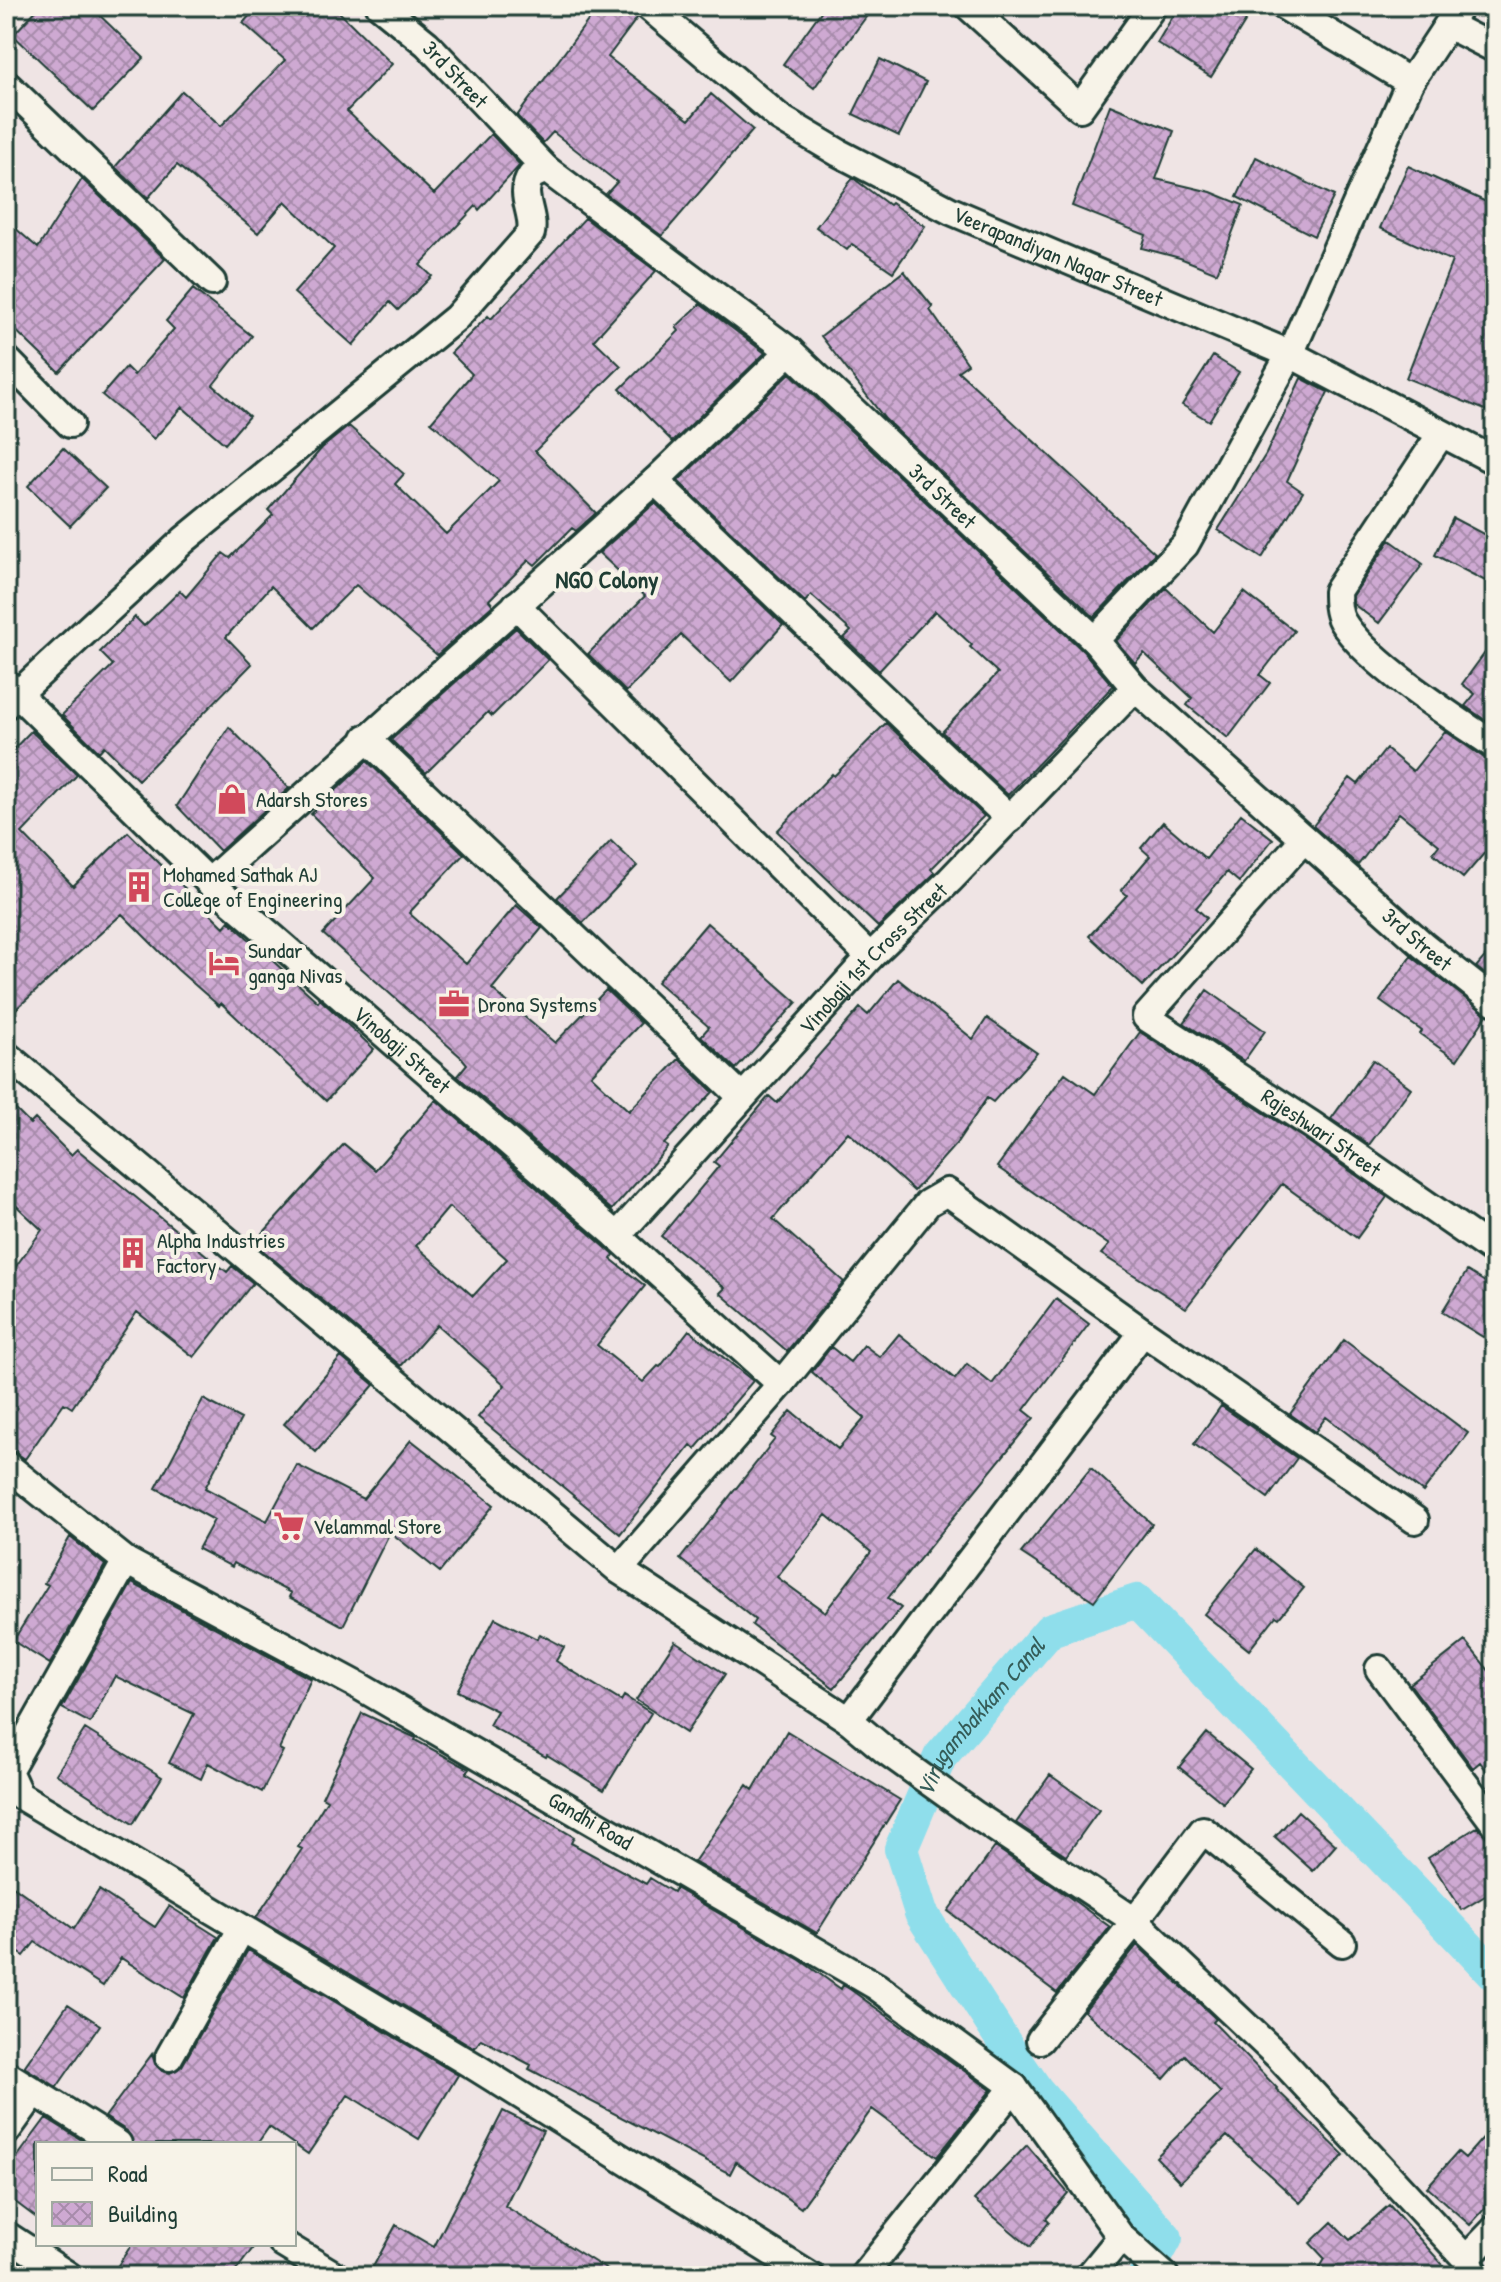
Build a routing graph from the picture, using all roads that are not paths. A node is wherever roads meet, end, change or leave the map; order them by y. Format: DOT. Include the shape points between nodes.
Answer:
graph roads {
  1 [pos="380,6"];
  2 [pos="648,6"];
  3 [pos="968,6"];
  4 [pos="1153,6"];
  5 [pos="1284,6"];
  6 [pos="1454,15"];
  7 [pos="1495,49"];
  8 [pos="1410,82"];
  9 [pos="6,84"];
  10 [pos="546,169"];
  11 [pos="212,282"];
  12 [pos="790,351"];
  13 [pos="1290,354"];
  14 [pos="6,359"];
  15 [pos="70,424"];
  16 [pos="1441,434"];
  17 [pos="1495,461"];
  18 [pos="655,481"];
  19 [pos="516,605"];
  20 [pos="1095,640"];
  21 [pos="1135,688"];
  22 [pos="10,694"];
  23 [pos="366,738"];
  24 [pos="1495,746"];
  25 [pos="1010,819"];
  26 [pos="1304,839"];
  27 [pos="209,882"];
  28 [pos="870,957"];
  29 [pos="1495,1002"];
  30 [pos="6,1055"];
  31 [pos="742,1097"];
  32 [pos="617,1236"];
  33 [pos="1495,1252"];
  34 [pos="1143,1332"];
  35 [pos="781,1384"];
  36 [pos="6,1465"];
  37 [pos="1415,1520"];
  38 [pos="126,1561"];
  39 [pos="619,1570"];
  40 [pos="1379,1669"];
  41 [pos="849,1720"];
  42 [pos="12,1804"];
  43 [pos="1495,1824"];
  44 [pos="1135,1921"];
  45 [pos="242,1928"];
  46 [pos="1342,1943"];
  47 [pos="1040,2040"];
  48 [pos="169,2057"];
  49 [pos="6,2074"];
  50 [pos="1014,2087"];
  51 [pos="34,2093"];
  52 [pos="6,2132"];
  53 [pos="115,2142"];
  54 [pos="1495,2229"];
  55 [pos="6,2235"];
  56 [pos="1121,2237"];
  57 [pos="286,2246"];
  58 [pos="1472,2268"];
  59 [pos="69,2276"];
  60 [pos="336,2276"];
  61 [pos="810,2276"];
  62 [pos="863,2276"];
  63 [pos="1089,2276"];
  64 [pos="1165,2276"];
  1 -- 10 [label="street, 3rd Street" via="427,44"];
  2 -- 13 [label="street, Veerapandiyan Nagar Street" via="780,118 839,153 951,211"];
  3 -- 4 [label="street" via="1080,108"];
  5 -- 8 [label="street"];
  6 -- 7 [label="street"];
  6 -- 8 [label="street"];
  8 -- 13 [label="street"];
  9 -- 11 [label="street"];
  10 -- 12 [label="street, 3rd Street"];
  10 -- 22 [label="street" via="531,176 525,191 531,233 456,318 184,540"];
  12 -- 18 [label="street"];
  12 -- 20 [label="street, 3rd Street"];
  13 -- 16 [label="street, Veerapandiyan Nagar Street"];
  13 -- 20 [label="street" via="1185,545"];
  14 -- 15 [label="street"];
  16 -- 17 [label="street, Veerapandiyan Nagar Street"];
  16 -- 24 [label="street" via="1337,591 1337,604 1340,618 1367,650"];
  18 -- 19 [label="street"];
  18 -- 25 [label="street"];
  19 -- 23 [label="street"];
  19 -- 28 [label="street"];
  20 -- 21 [label="street, 3rd Street"];
  21 -- 25 [label="street, Vinobaji 1st Cross Street"];
  21 -- 26 [label="street, 3rd Street"];
  22 -- 27 [label="street, Vinobaji Street"];
  23 -- 27 [label="street"];
  23 -- 31 [label="street"];
  25 -- 28 [label="street, Vinobaji 1st Cross Street"];
  26 -- 29 [label="street, 3rd Street"];
  26 -- 33 [label="street, Rajeshwari Street" via="1146,1017"];
  27 -- 32 [label="street, Vinobaji Street"];
  28 -- 31 [label="street, Vinobaji 1st Cross Street"];
  30 -- 39 [label="street"];
  31 -- 32 [label="street, Vinobaji 1st Cross Street"];
  32 -- 35 [label="street, Vinobaji Street"];
  34 -- 35 [label="street" via="947,1192 928,1203"];
  34 -- 37 [label="street"];
  34 -- 41 [label="street"];
  35 -- 39 [label="street"];
  36 -- 38 [label="street, Gandhi Road"];
  38 -- 42 [label="street" via="8,1771"];
  38 -- 50 [label="street, Gandhi Road" via="359,1686 876,1986"];
  39 -- 41 [label="street"];
  40 -- 43 [label="street"];
  41 -- 44 [label="street" via="974,1814"];
  42 -- 45 [label="street"];
  44 -- 46 [label="street" via="1203,1830"];
  44 -- 47 [label="street"];
  44 -- 58 [label="street" via="1277,2055"];
  45 -- 48 [label="street"];
  45 -- 61 [label="street"];
  49 -- 51 [label="street"];
  50 -- 56 [label="street, Gandhi Road"];
  50 -- 62 [label="street"];
  51 -- 52 [label="street"];
  51 -- 53 [label="street"];
  54 -- 58 [label="street"];
  55 -- 59 [label="street"];
  56 -- 63 [label="street"];
  56 -- 64 [label="street, Gandhi Road"];
  57 -- 60 [label="street"];
}
